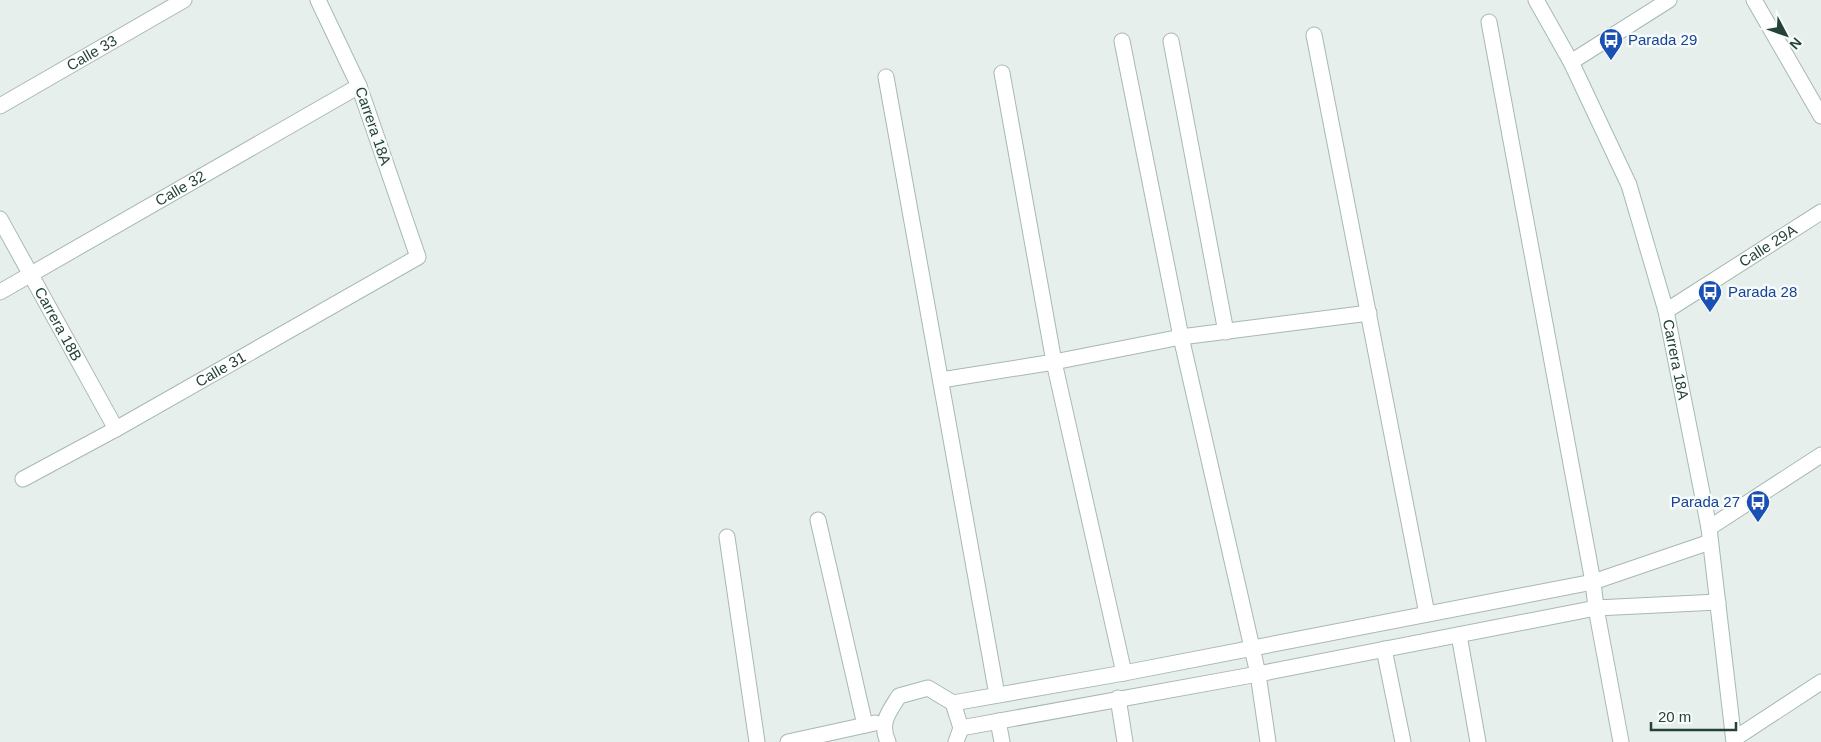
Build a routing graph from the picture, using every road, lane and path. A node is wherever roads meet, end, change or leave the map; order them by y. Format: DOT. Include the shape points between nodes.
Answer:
graph roads {
  1 [pos="184,0"];
  2 [pos="318,0"];
  3 [pos="1536,0"];
  4 [pos="1670,0"];
  5 [pos="1754,0"];
  6 [pos="1489,22"];
  7 [pos="1314,35"];
  8 [pos="1122,41"];
  9 [pos="1171,42"];
  10 [pos="1571,62"];
  11 [pos="1002,73"];
  12 [pos="886,77"];
  13 [pos="359,86"];
  14 [pos="0,106"];
  15 [pos="1821,116"];
  16 [pos="1821,212"];
  17 [pos="0,219"];
  18 [pos="418,257"];
  19 [pos="31,274"];
  20 [pos="0,292"];
  21 [pos="1666,311"];
  22 [pos="1368,313"];
  23 [pos="1226,332"];
  24 [pos="1181,338"];
  25 [pos="1054,362"];
  26 [pos="941,380"];
  27 [pos="116,429"];
  28 [pos="1821,455"];
  29 [pos="23,479"];
  30 [pos="818,520"];
  31 [pos="1710,535"];
  32 [pos="727,537"];
  33 [pos="1593,582"];
  34 [pos="1718,602"];
  35 [pos="1596,608"];
  36 [pos="1428,614"];
  37 [pos="1459,635"];
  38 [pos="1251,647"];
  39 [pos="1384,649"];
  40 [pos="1124,673"];
  41 [pos="1258,674"];
  42 [pos="1821,682"];
  43 [pos="997,695"];
  44 [pos="1118,698"];
  45 [pos="953,703"];
  46 [pos="998,721"];
  47 [pos="884,722"];
  48 [pos="865,725"];
  49 [pos="958,735"];
  50 [pos="1734,740"];
  51 [pos="757,742"];
  52 [pos="788,742"];
  53 [pos="888,742"];
  54 [pos="1002,742"];
  55 [pos="1124,742"];
  56 [pos="1268,742"];
  57 [pos="1403,742"];
  58 [pos="1478,742"];
  59 [pos="1621,742"];
  1 -- 14 [label="street, Calle 33"];
  2 -- 13 [label="street, Carrera 18A"];
  3 -- 10 [label="street, Carrera 18A"];
  4 -- 10 [label="street"];
  5 -- 15 [label="street"];
  6 -- 33 [label="street"];
  7 -- 22 [label="street"];
  8 -- 24 [label="street"];
  9 -- 23 [label="street"];
  10 -- 21 [label="street, Carrera 18A" via="1629,185"];
  11 -- 25 [label="street"];
  12 -- 26 [label="street"];
  13 -- 18 [label="street, Carrera 18A"];
  13 -- 19 [label="street, Calle 32"];
  16 -- 21 [label="street, Calle 29A"];
  17 -- 19 [label="street, Carrera 18B"];
  18 -- 27 [label="street, Calle 31"];
  19 -- 20 [label="street, Calle 32"];
  19 -- 27 [label="street, Carrera 18B"];
  21 -- 31 [label="street, Carrera 18A"];
  22 -- 23 [label="street"];
  22 -- 36 [label="street"];
  23 -- 24 [label="street"];
  24 -- 25 [label="street"];
  24 -- 38 [label="street"];
  25 -- 26 [label="street"];
  25 -- 40 [label="street"];
  26 -- 43 [label="street"];
  27 -- 29 [label="street, Calle 31"];
  28 -- 31 [label="street"];
  30 -- 48 [label="street"];
  31 -- 33 [label="street"];
  31 -- 34 [label="street, Carrera 18A"];
  32 -- 51 [label="street"];
  33 -- 35 [label="street"];
  33 -- 36 [label="street"];
  34 -- 35 [label="street"];
  34 -- 50 [label="street, Carrera 18A"];
  35 -- 37 [label="street"];
  35 -- 59 [label="street"];
  36 -- 38 [label="street"];
  37 -- 39 [label="street"];
  37 -- 58 [label="street"];
  38 -- 40 [label="street"];
  38 -- 41 [label="street"];
  39 -- 41 [label="street"];
  39 -- 57 [label="street"];
  40 -- 43 [label="street"];
  41 -- 44 [label="street"];
  41 -- 56 [label="street"];
  42 -- 50 [label="street"];
  43 -- 45 [label="street"];
  44 -- 46 [label="street"];
  44 -- 55 [label="street"];
  45 -- 47 [label="street" via="928,688 899,696"];
  45 -- 49 [label="street"];
  46 -- 49 [label="street"];
  46 -- 54 [label="street"];
  47 -- 48 [label="street"];
  47 -- 53 [label="street"];
  48 -- 52 [label="street"];
}
